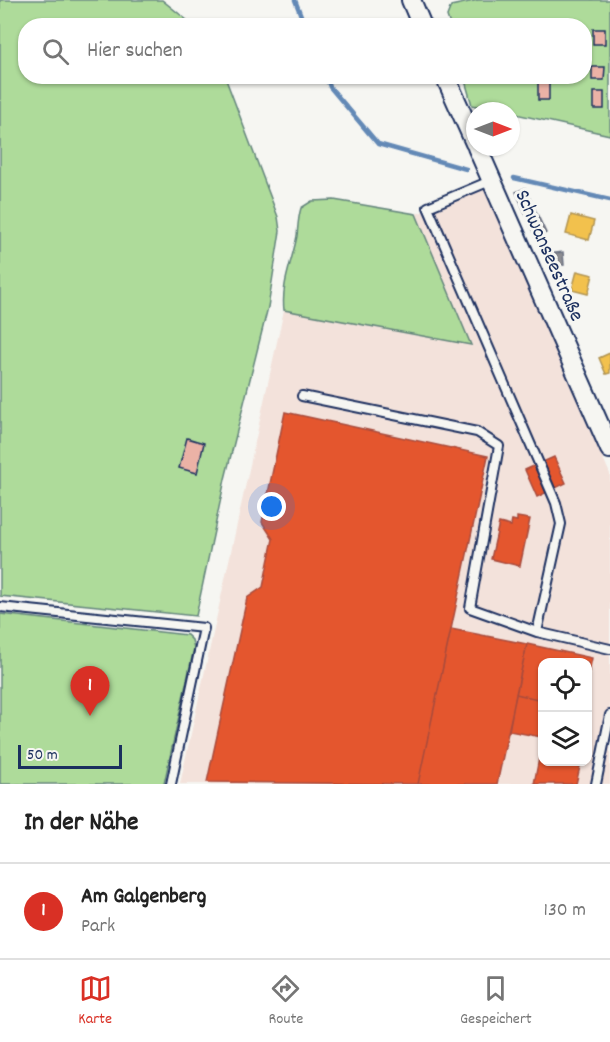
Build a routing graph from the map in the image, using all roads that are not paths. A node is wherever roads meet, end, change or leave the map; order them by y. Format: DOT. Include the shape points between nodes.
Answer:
graph roads {
  1 [pos="411,0"];
  2 [pos="419,18"];
  3 [pos="449,84"];
  4 [pos="466,123"];
  5 [pos="480,156"];
  6 [pos="490,181"];
  7 [pos="302,396"];
  8 [pos="610,449"];
  9 [pos="0,607"];
  10 [pos="537,632"];
  11 [pos="610,649"];
  12 [pos="610,715"];
  13 [pos="171,784"];
  14 [pos="596,784"];
  1 -- 2 [label="street"];
  3 -- 4 [label="street, Schwanseestraße"];
  5 -- 6 [label="street, Schwanseestraße"];
  6 -- 8 [label="street, Schwanseestraße"];
  6 -- 10 [label="lane" via="428,207 556,503 561,524"];
  7 -- 10 [label="lane" via="477,432 499,446 470,608"];
  9 -- 13 [label="lane" via="204,628"];
  10 -- 11 [label="lane"];
  12 -- 14 [label="lane"];
}
